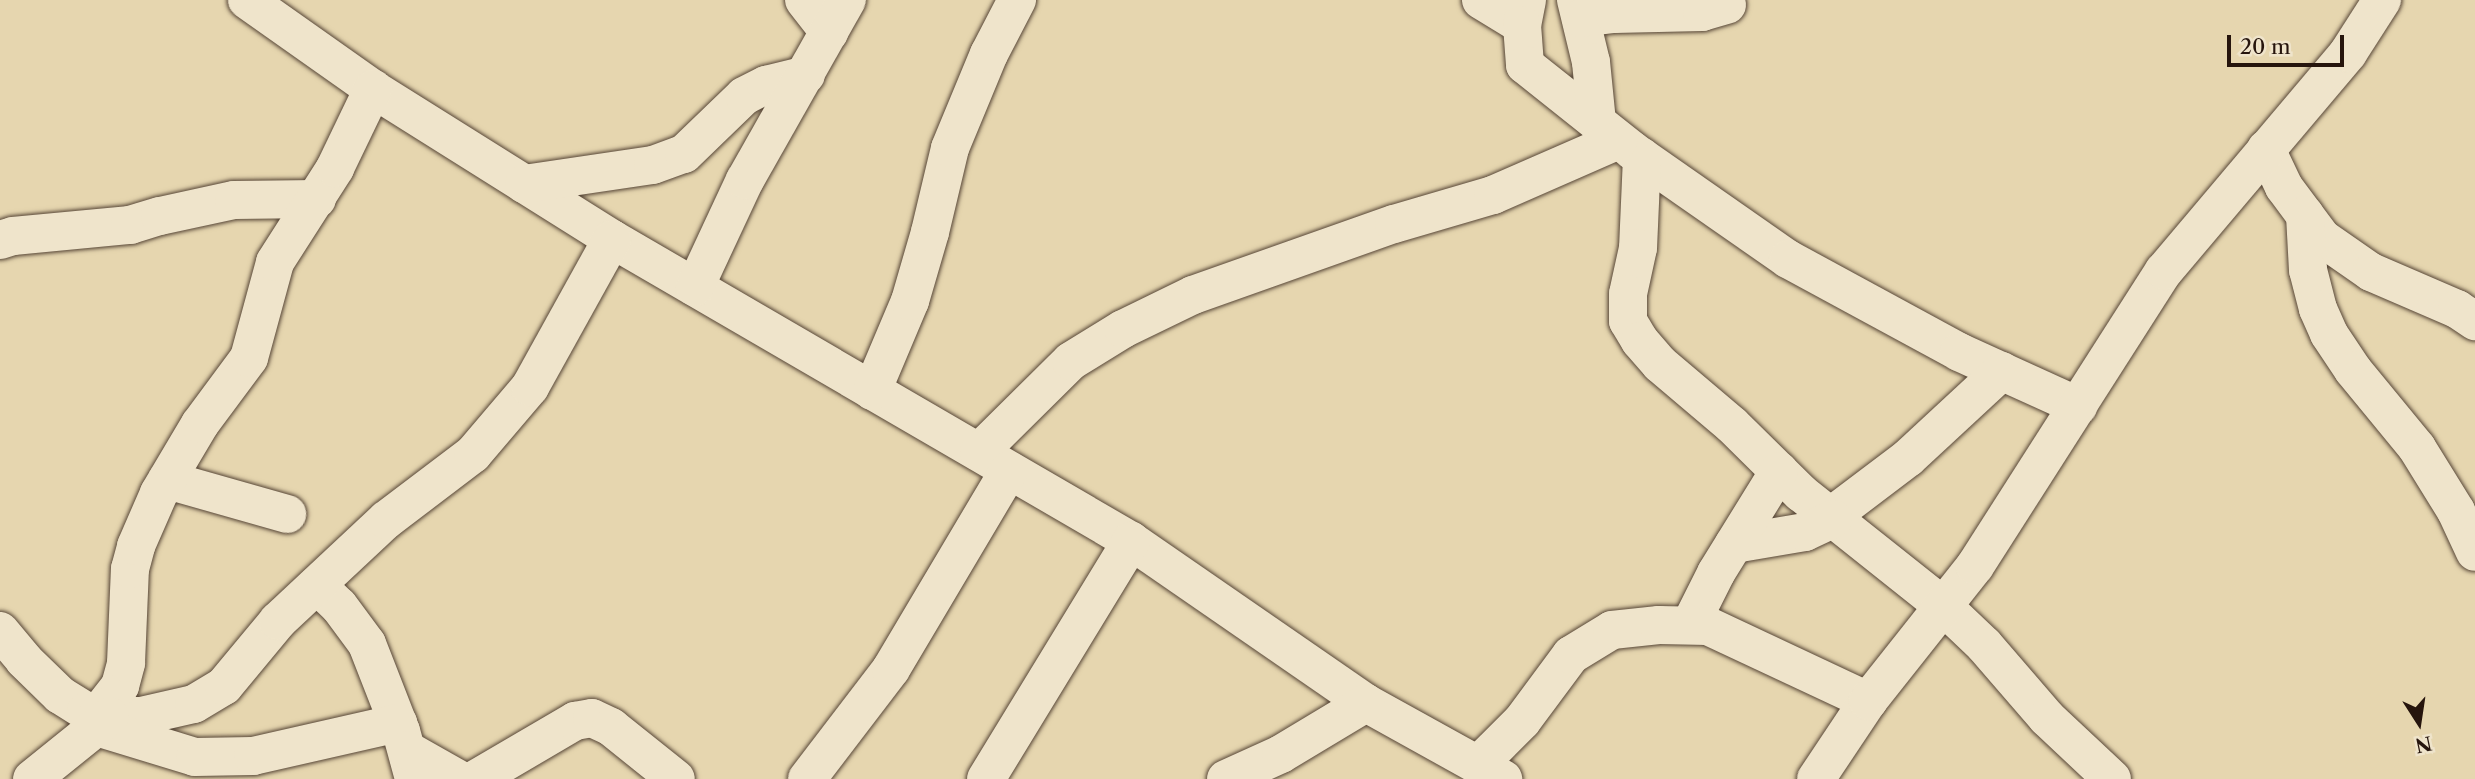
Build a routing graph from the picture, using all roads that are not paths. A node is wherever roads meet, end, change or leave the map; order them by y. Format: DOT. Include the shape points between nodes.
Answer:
graph roads {
  1 [pos="247,0"];
  2 [pos="804,0"];
  3 [pos="1017,0"];
  4 [pos="1481,0"];
  5 [pos="2382,0"];
  6 [pos="1727,5"];
  7 [pos="1683,6"];
  8 [pos="1578,9"];
  9 [pos="1525,12"];
  10 [pos="838,16"];
  11 [pos="806,75"];
  12 [pos="373,89"];
  13 [pos="1619,140"];
  14 [pos="2266,149"];
  15 [pos="524,184"];
  16 [pos="317,199"];
  17 [pos="2305,215"];
  18 [pos="612,239"];
  19 [pos="0,240"];
  20 [pos="695,287"];
  21 [pos="2475,321"];
  22 [pos="2002,371"];
  23 [pos="872,390"];
  24 [pos="2078,407"];
  25 [pos="994,461"];
  26 [pos="1779,471"];
  27 [pos="167,480"];
  28 [pos="287,514"];
  29 [pos="1832,518"];
  30 [pos="1131,541"];
  31 [pos="1734,544"];
  32 [pos="2475,552"];
  33 [pos="317,585"];
  34 [pos="1943,606"];
  35 [pos="1690,625"];
  36 [pos="0,631"];
  37 [pos="213,694"];
  38 [pos="1868,701"];
  39 [pos="1366,703"];
  40 [pos="102,719"];
  41 [pos="406,751"];
  42 [pos="255,766"];
  43 [pos="188,767"];
  44 [pos="1490,772"];
  45 [pos="2109,777"];
  46 [pos="32,779"];
  47 [pos="458,779"];
  48 [pos="476,779"];
  49 [pos="676,779"];
  50 [pos="807,779"];
  51 [pos="986,779"];
  52 [pos="1226,779"];
  53 [pos="1816,779"];
  1 -- 12 [label="street"];
  2 -- 10 [label="street"];
  3 -- 23 [label="street" via="950,148 910,301"];
  4 -- 9 [label="street"];
  5 -- 14 [label="street" via="2348,53"];
  6 -- 7 [label="street" via="1702,12"];
  7 -- 8 [label="street" via="1614,14"];
  8 -- 13 [label="street"];
  9 -- 13 [label="street" via="1525,65"];
  10 -- 11 [label="street"];
  11 -- 15 [label="street" via="744,96 684,154 653,165"];
  11 -- 20 [label="street" via="745,180"];
  12 -- 15 [label="street"];
  12 -- 16 [label="street"];
  13 -- 22 [label="street" via="1788,259"];
  13 -- 25 [label="street" via="1493,195 1394,224 1193,295 1123,329 1071,361"];
  13 -- 26 [label="street" via="1638,248 1628,295 1628,321 1660,363"];
  14 -- 17 [label="street" via="2284,187"];
  14 -- 24 [label="street" via="2164,271"];
  15 -- 18 [label="street"];
  16 -- 19 [label="street" via="234,200 130,225"];
  16 -- 27 [label="street" via="275,262 249,358 200,424"];
  17 -- 21 [label="street" via="2322,238 2371,272"];
  17 -- 32 [label="street" via="2308,270 2329,334 2417,448"];
  18 -- 20 [label="street"];
  18 -- 33 [label="street" via="522,396 473,454 386,520"];
  20 -- 23 [label="street"];
  22 -- 24 [label="street"];
  22 -- 29 [label="street" via="1908,458"];
  23 -- 25 [label="street"];
  24 -- 34 [label="street" via="1975,566"];
  25 -- 30 [label="street"];
  25 -- 50 [label="street" via="891,669"];
  26 -- 29 [label="street"];
  26 -- 31 [label="street"];
  27 -- 28 [label="street"];
  27 -- 40 [label="street" via="136,546 130,569 126,663 120,686"];
  29 -- 31 [label="street" via="1805,533"];
  29 -- 34 [label="street"];
  30 -- 39 [label="street"];
  30 -- 51 [label="street"];
  31 -- 35 [label="street"];
  33 -- 37 [label="street"];
  33 -- 41 [label="street" via="367,644"];
  34 -- 38 [label="street"];
  34 -- 45 [label="street"];
  35 -- 38 [label="street" via="1708,626"];
  35 -- 44 [label="street" via="1612,629 1571,655"];
  36 -- 40 [label="street" via="60,695"];
  37 -- 40 [label="street" via="194,704 141,716"];
  37 -- 43 [label="street"];
  38 -- 53 [label="street"];
  39 -- 44 [label="street"];
  39 -- 52 [label="street" via="1281,754"];
  40 -- 43 [label="street"];
  40 -- 46 [label="street"];
  41 -- 42 [label="street"];
  41 -- 47 [label="street"];
  42 -- 43 [label="street"];
  48 -- 49 [label="street" via="575,721 592,718 611,727"];
}
